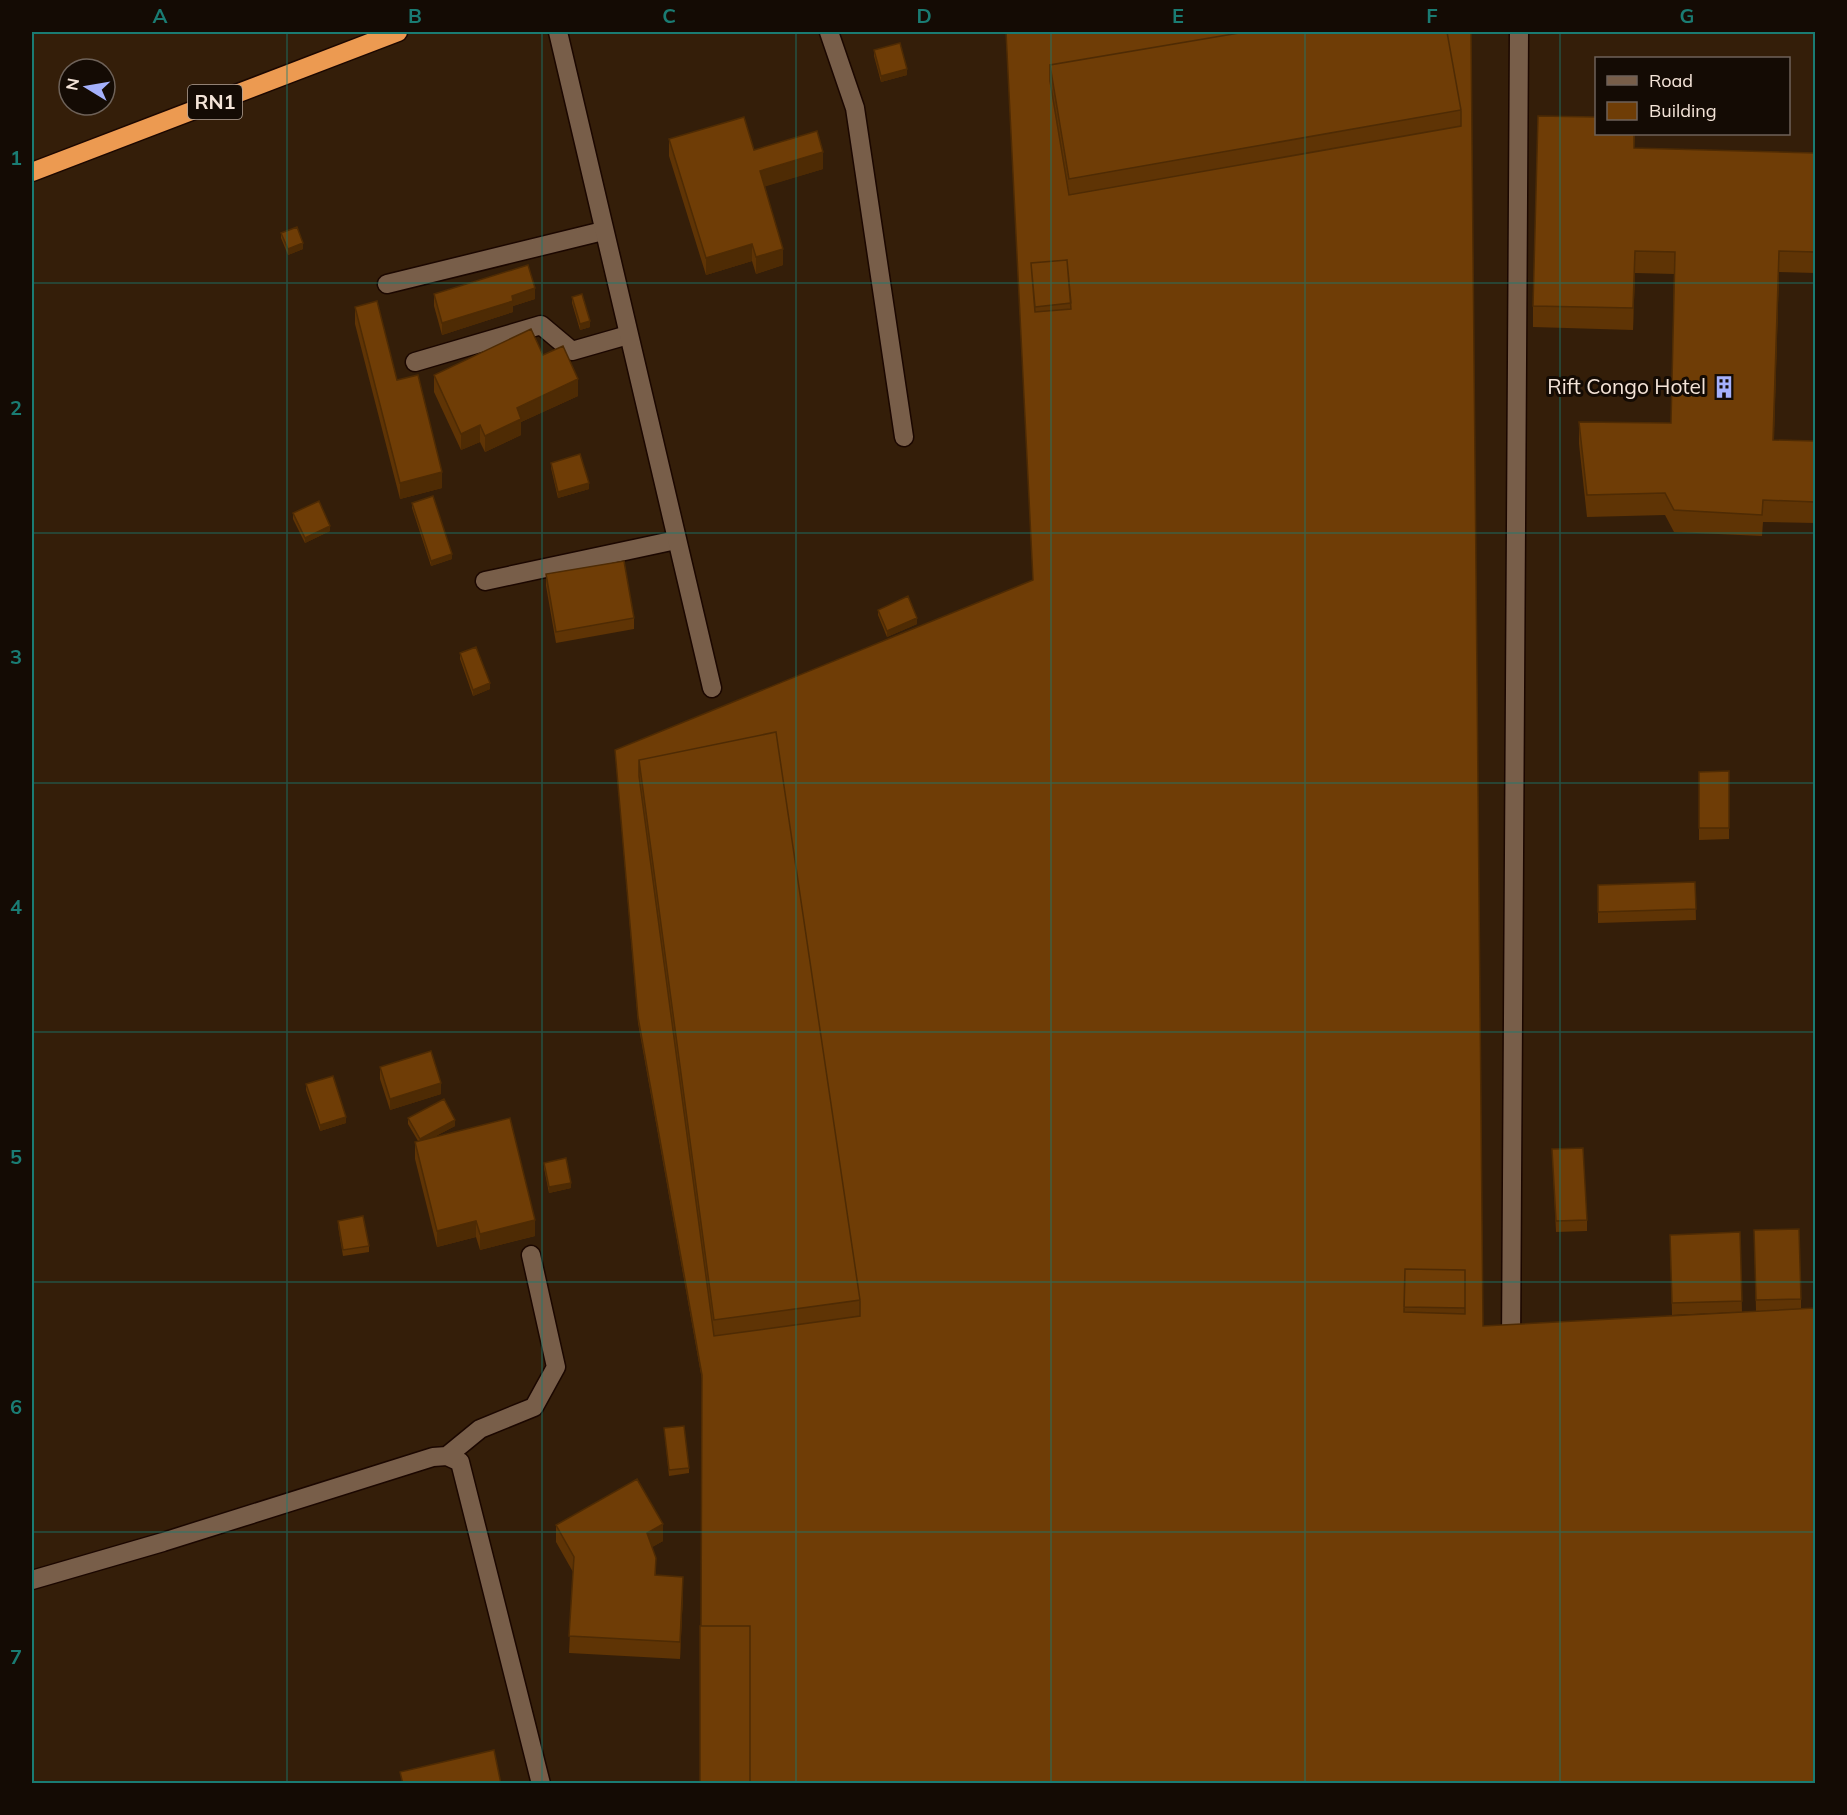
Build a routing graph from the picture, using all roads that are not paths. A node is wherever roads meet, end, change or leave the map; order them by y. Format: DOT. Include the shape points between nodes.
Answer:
graph roads {
  1 [pos="398,32"];
  2 [pos="558,32"];
  3 [pos="829,32"];
  4 [pos="1519,32"];
  5 [pos="32,172"];
  6 [pos="603,231"];
  7 [pos="387,284"];
  8 [pos="628,335"];
  9 [pos="415,362"];
  10 [pos="904,437"];
  11 [pos="676,540"];
  12 [pos="485,581"];
  13 [pos="712,688"];
  14 [pos="531,1255"];
  15 [pos="1511,1364"];
  16 [pos="447,1456"];
  17 [pos="32,1580"];
  18 [pos="541,1784"];
  1 -- 5 [label="highway, RN1"];
  2 -- 6 [label="street"];
  3 -- 10 [label="street" via="855,108"];
  4 -- 15 [label="street"];
  6 -- 7 [label="street"];
  6 -- 8 [label="street"];
  8 -- 9 [label="street" via="572,351 541,325"];
  8 -- 11 [label="street"];
  11 -- 12 [label="street"];
  11 -- 13 [label="street"];
  14 -- 16 [label="street" via="556,1367 534,1407 480,1429"];
  16 -- 17 [label="street" via="433,1457"];
  16 -- 18 [label="street" via="460,1462"];
}
